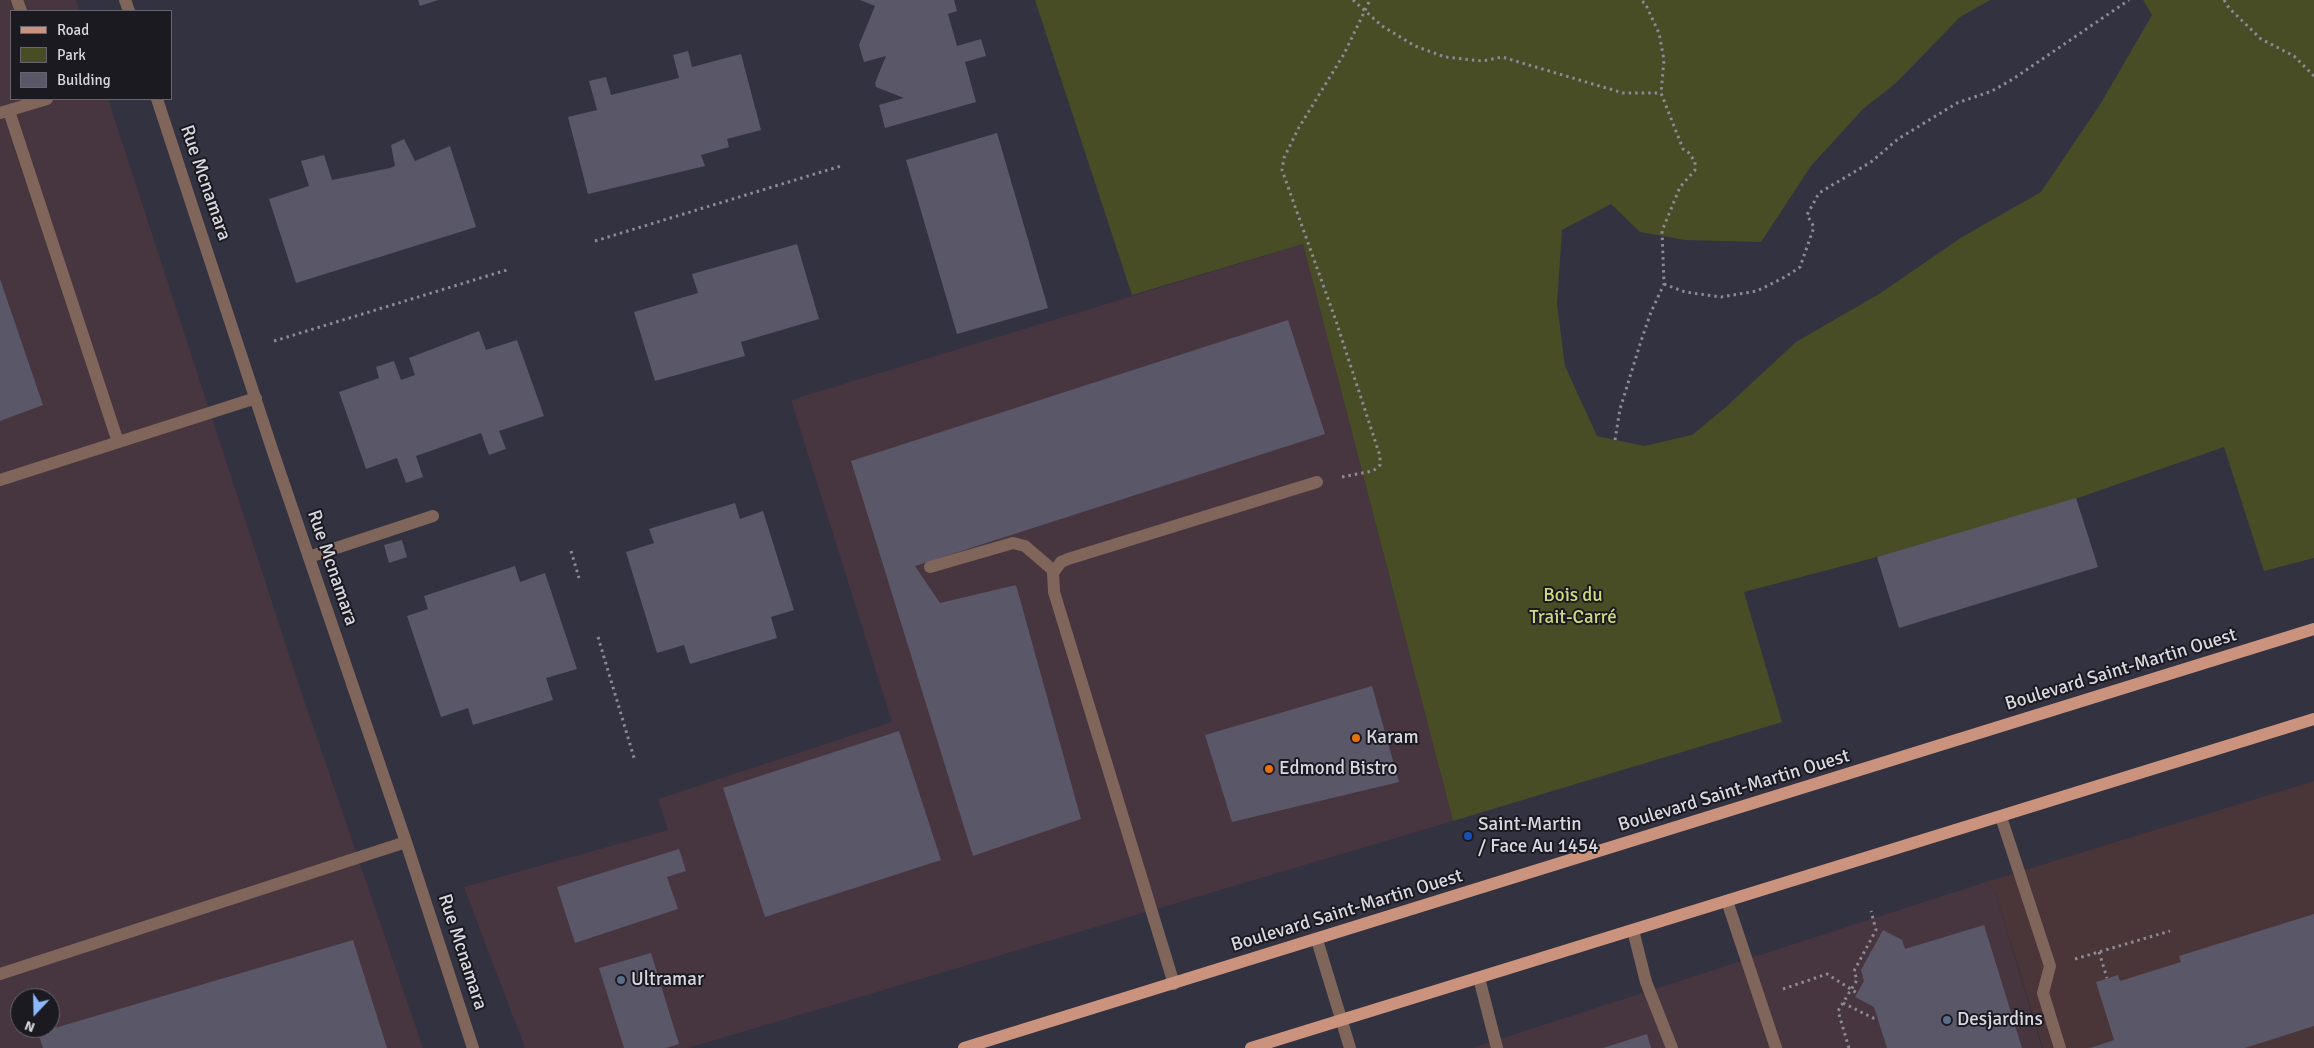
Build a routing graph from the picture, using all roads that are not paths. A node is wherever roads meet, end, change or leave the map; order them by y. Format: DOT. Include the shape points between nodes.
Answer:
graph roads {
  1 [pos="44,100"];
  2 [pos="157,100"];
  3 [pos="4,112"];
  4 [pos="256,398"];
  5 [pos="118,442"];
  6 [pos="0,480"];
  7 [pos="1317,482"];
  8 [pos="433,516"];
  9 [pos="309,557"];
  10 [pos="930,567"];
  11 [pos="1054,570"];
  12 [pos="2314,629"];
  13 [pos="2314,720"];
  14 [pos="2001,817"];
  15 [pos="406,842"];
  16 [pos="1727,901"];
  17 [pos="1632,930"];
  18 [pos="1317,940"];
  19 [pos="0,974"];
  20 [pos="1479,978"];
  21 [pos="1174,984"];
  22 [pos="1342,1020"];
  23 [pos="473,1048"];
  24 [pos="964,1048"];
  25 [pos="1251,1048"];
  26 [pos="1350,1048"];
  27 [pos="1497,1048"];
  28 [pos="1672,1048"];
  29 [pos="1776,1048"];
  30 [pos="2060,1048"];
  1 -- 3 [label="street"];
  2 -- 4 [label="street, Rue Mcnamara"];
  3 -- 5 [label="street"];
  4 -- 5 [label="street"];
  4 -- 9 [label="street, Rue Mcnamara"];
  5 -- 6 [label="street"];
  7 -- 11 [label="street" via="1068,559"];
  8 -- 9 [label="street"];
  9 -- 15 [label="street, Rue Mcnamara"];
  10 -- 11 [label="street" via="1013,542 1024,546"];
  11 -- 21 [label="street" via="1054,592"];
  12 -- 18 [label="main road, Boulevard Saint-Martin Ouest"];
  13 -- 14 [label="main road"];
  14 -- 16 [label="main road"];
  14 -- 30 [label="street" via="2050,966 2043,993"];
  15 -- 19 [label="street"];
  15 -- 23 [label="street, Rue Mcnamara"];
  16 -- 17 [label="main road"];
  16 -- 29 [label="street"];
  17 -- 20 [label="main road"];
  17 -- 28 [label="street" via="1646,982"];
  18 -- 21 [label="main road, Boulevard Saint-Martin Ouest"];
  18 -- 22 [label="street"];
  20 -- 22 [label="main road"];
  20 -- 27 [label="street"];
  21 -- 24 [label="main road, Boulevard Saint-Martin Ouest"];
  22 -- 25 [label="main road"];
  22 -- 26 [label="street"];
}
